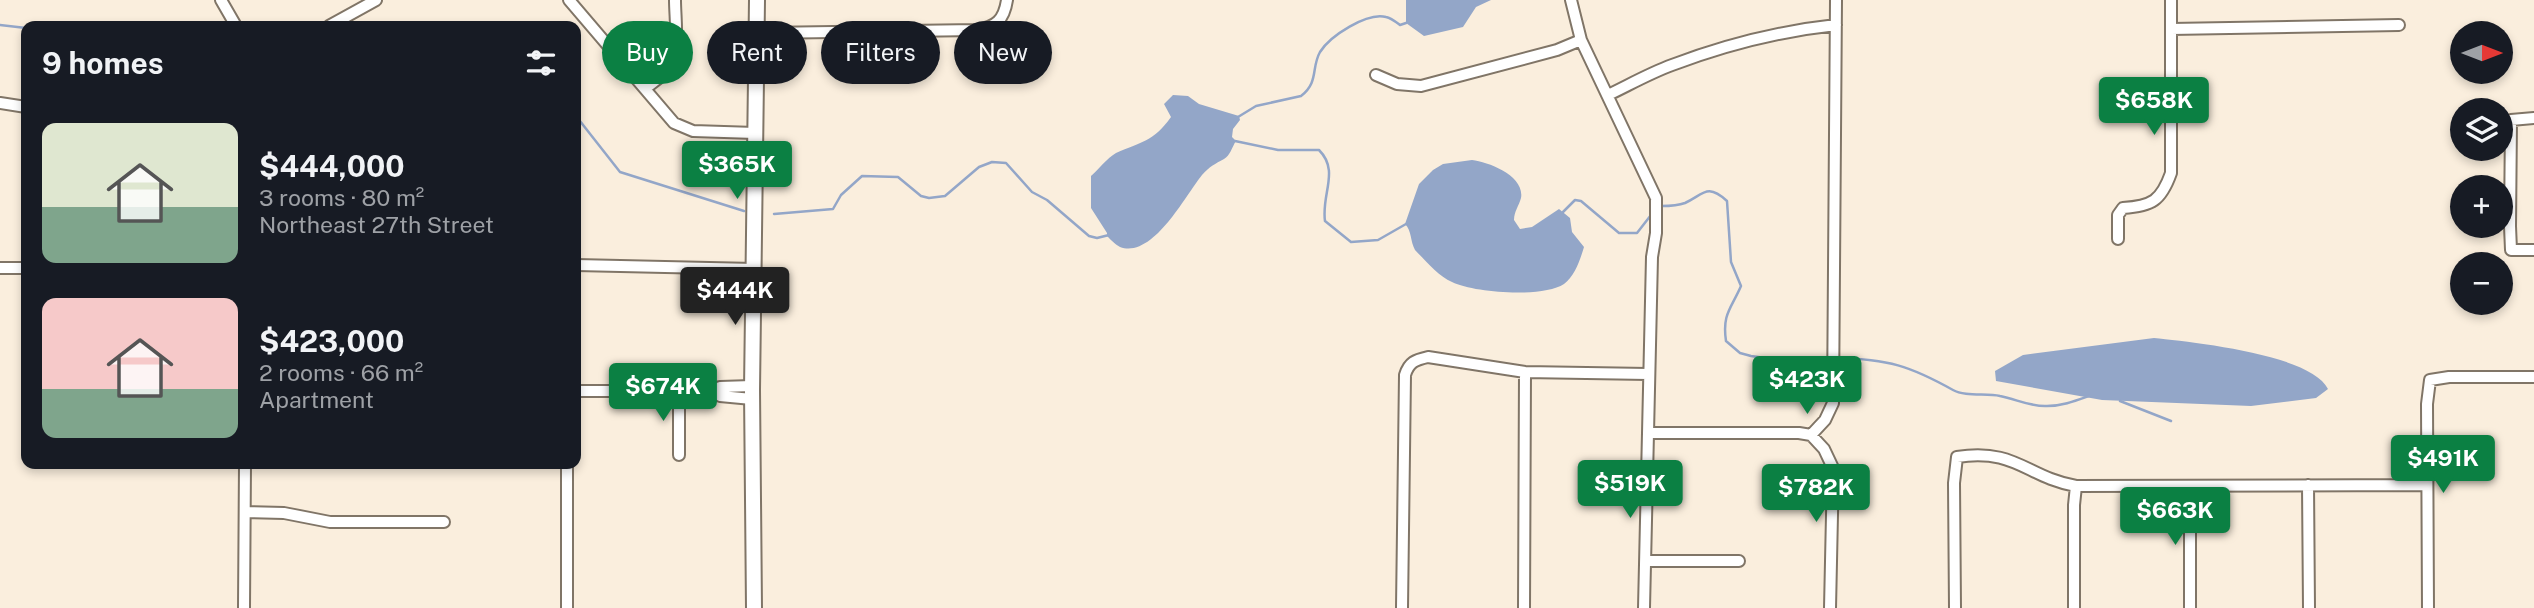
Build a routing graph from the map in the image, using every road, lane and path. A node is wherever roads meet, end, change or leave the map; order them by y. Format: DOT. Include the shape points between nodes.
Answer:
graph roads {
  1 [pos="221,0"];
  2 [pos="376,0"];
  3 [pos="569,0"];
  4 [pos="675,0"];
  5 [pos="757,0"];
  6 [pos="1007,0"];
  7 [pos="1571,0"];
  8 [pos="1836,0"];
  9 [pos="2171,0"];
  10 [pos="233,21"];
  11 [pos="338,21"];
  12 [pos="756,21"];
  13 [pos="1836,25"];
  14 [pos="2399,25"];
  15 [pos="2171,29"];
  16 [pos="807,32"];
  17 [pos="1581,40"];
  18 [pos="1376,75"];
  19 [pos="755,84"];
  20 [pos="645,89"];
  21 [pos="1608,95"];
  22 [pos="0,103"];
  23 [pos="21,106"];
  24 [pos="2534,118"];
  25 [pos="755,133"];
  26 [pos="2118,239"];
  27 [pos="2534,250"];
  28 [pos="581,265"];
  29 [pos="0,268"];
  30 [pos="21,268"];
  31 [pos="754,269"];
  32 [pos="1525,372"];
  33 [pos="1648,374"];
  34 [pos="2534,377"];
  35 [pos="581,391"];
  36 [pos="679,391"];
  37 [pos="752,393"];
  38 [pos="1648,433"];
  39 [pos="1811,435"];
  40 [pos="679,455"];
  41 [pos="245,469"];
  42 [pos="567,469"];
  43 [pos="2308,485"];
  44 [pos="2427,485"];
  45 [pos="2076,486"];
  46 [pos="2190,486"];
  47 [pos="245,512"];
  48 [pos="444,522"];
  49 [pos="1645,561"];
  50 [pos="1739,561"];
  51 [pos="244,608"];
  52 [pos="567,608"];
  53 [pos="754,608"];
  54 [pos="1402,608"];
  55 [pos="1524,608"];
  56 [pos="1644,608"];
  57 [pos="1829,608"];
  58 [pos="1955,608"];
  59 [pos="2074,608"];
  60 [pos="2190,608"];
  61 [pos="2309,608"];
  62 [pos="2428,608"];
  1 -- 10 [label="street"];
  2 -- 11 [label="street"];
  3 -- 20 [label="street"];
  4 -- 20 [label="street" via="672,59"];
  5 -- 12 [label="street"];
  6 -- 16 [label="street" via="997,24 977,30"];
  7 -- 17 [label="street"];
  8 -- 13 [label="street"];
  9 -- 15 [label="street"];
  13 -- 21 [label="street" via="1736,44 1670,65"];
  13 -- 39 [label="street" via="1833,403"];
  14 -- 15 [label="street"];
  15 -- 26 [label="street" via="2171,173 2158,199 2123,208 2118,215"];
  17 -- 18 [label="street" via="1420,86 1397,84"];
  17 -- 21 [label="street"];
  19 -- 25 [label="street"];
  20 -- 25 [label="street" via="684,129"];
  21 -- 33 [label="street" via="1656,198"];
  22 -- 23 [label="street"];
  24 -- 27 [label="street" via="2511,120 2510,226 2511,250"];
  25 -- 31 [label="street"];
  28 -- 31 [label="street"];
  29 -- 30 [label="street"];
  31 -- 37 [label="street"];
  32 -- 33 [label="street"];
  32 -- 54 [label="street" via="1428,356 1407,366"];
  32 -- 55 [label="street"];
  33 -- 38 [label="street"];
  34 -- 44 [label="street" via="2430,380"];
  35 -- 36 [label="street"];
  36 -- 37 [label="street" via="720,387"];
  36 -- 40 [label="street"];
  37 -- 53 [label="street"];
  38 -- 39 [label="street"];
  38 -- 49 [label="street"];
  39 -- 57 [label="street" via="1833,468"];
  41 -- 47 [label="street"];
  42 -- 52 [label="street"];
  43 -- 44 [label="street"];
  43 -- 46 [label="street"];
  43 -- 61 [label="street"];
  44 -- 62 [label="street"];
  45 -- 46 [label="street"];
  45 -- 58 [label="street" via="2003,457 1957,457"];
  45 -- 59 [label="street"];
  46 -- 60 [label="street"];
  47 -- 48 [label="street" via="284,513 330,522"];
  47 -- 51 [label="street"];
  49 -- 50 [label="street"];
  49 -- 56 [label="street"];
}
